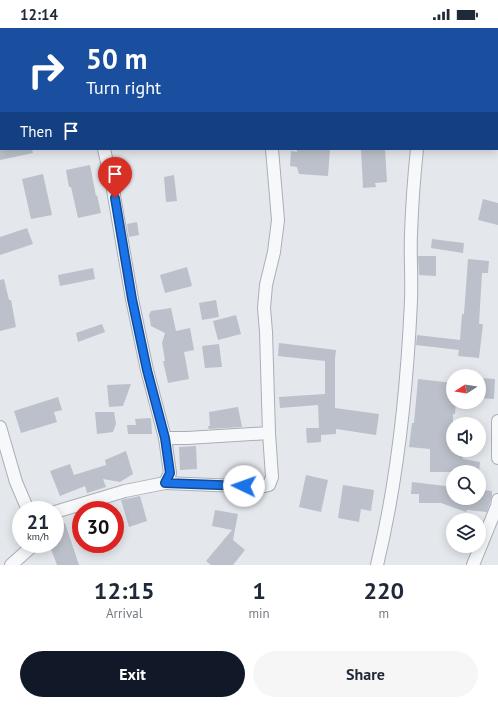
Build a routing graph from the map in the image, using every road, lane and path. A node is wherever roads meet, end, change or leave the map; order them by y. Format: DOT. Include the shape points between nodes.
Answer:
graph roads {
  1 [pos="104,150"];
  2 [pos="272,150"];
  3 [pos="417,150"];
  4 [pos="498,421"];
  5 [pos="0,427"];
  6 [pos="269,433"];
  7 [pos="165,438"];
  8 [pos="498,458"];
  9 [pos="165,483"];
  10 [pos="498,500"];
  11 [pos="24,501"];
  12 [pos="64,509"];
  13 [pos="24,553"];
  14 [pos="10,565"];
  15 [pos="377,565"];
  16 [pos="473,565"];
  1 -- 7 [label="street" via="132,299"];
  2 -- 6 [label="street" via="278,220 264,308"];
  3 -- 15 [label="street" via="401,430"];
  4 -- 8 [label="street"];
  5 -- 11 [label="street"];
  6 -- 7 [label="street"];
  6 -- 9 [label="street" via="272,477 269,485 260,487"];
  7 -- 9 [label="street" via="170,473"];
  9 -- 12 [label="street" via="125,491"];
  10 -- 16 [label="street"];
  13 -- 14 [label="street"];
}
